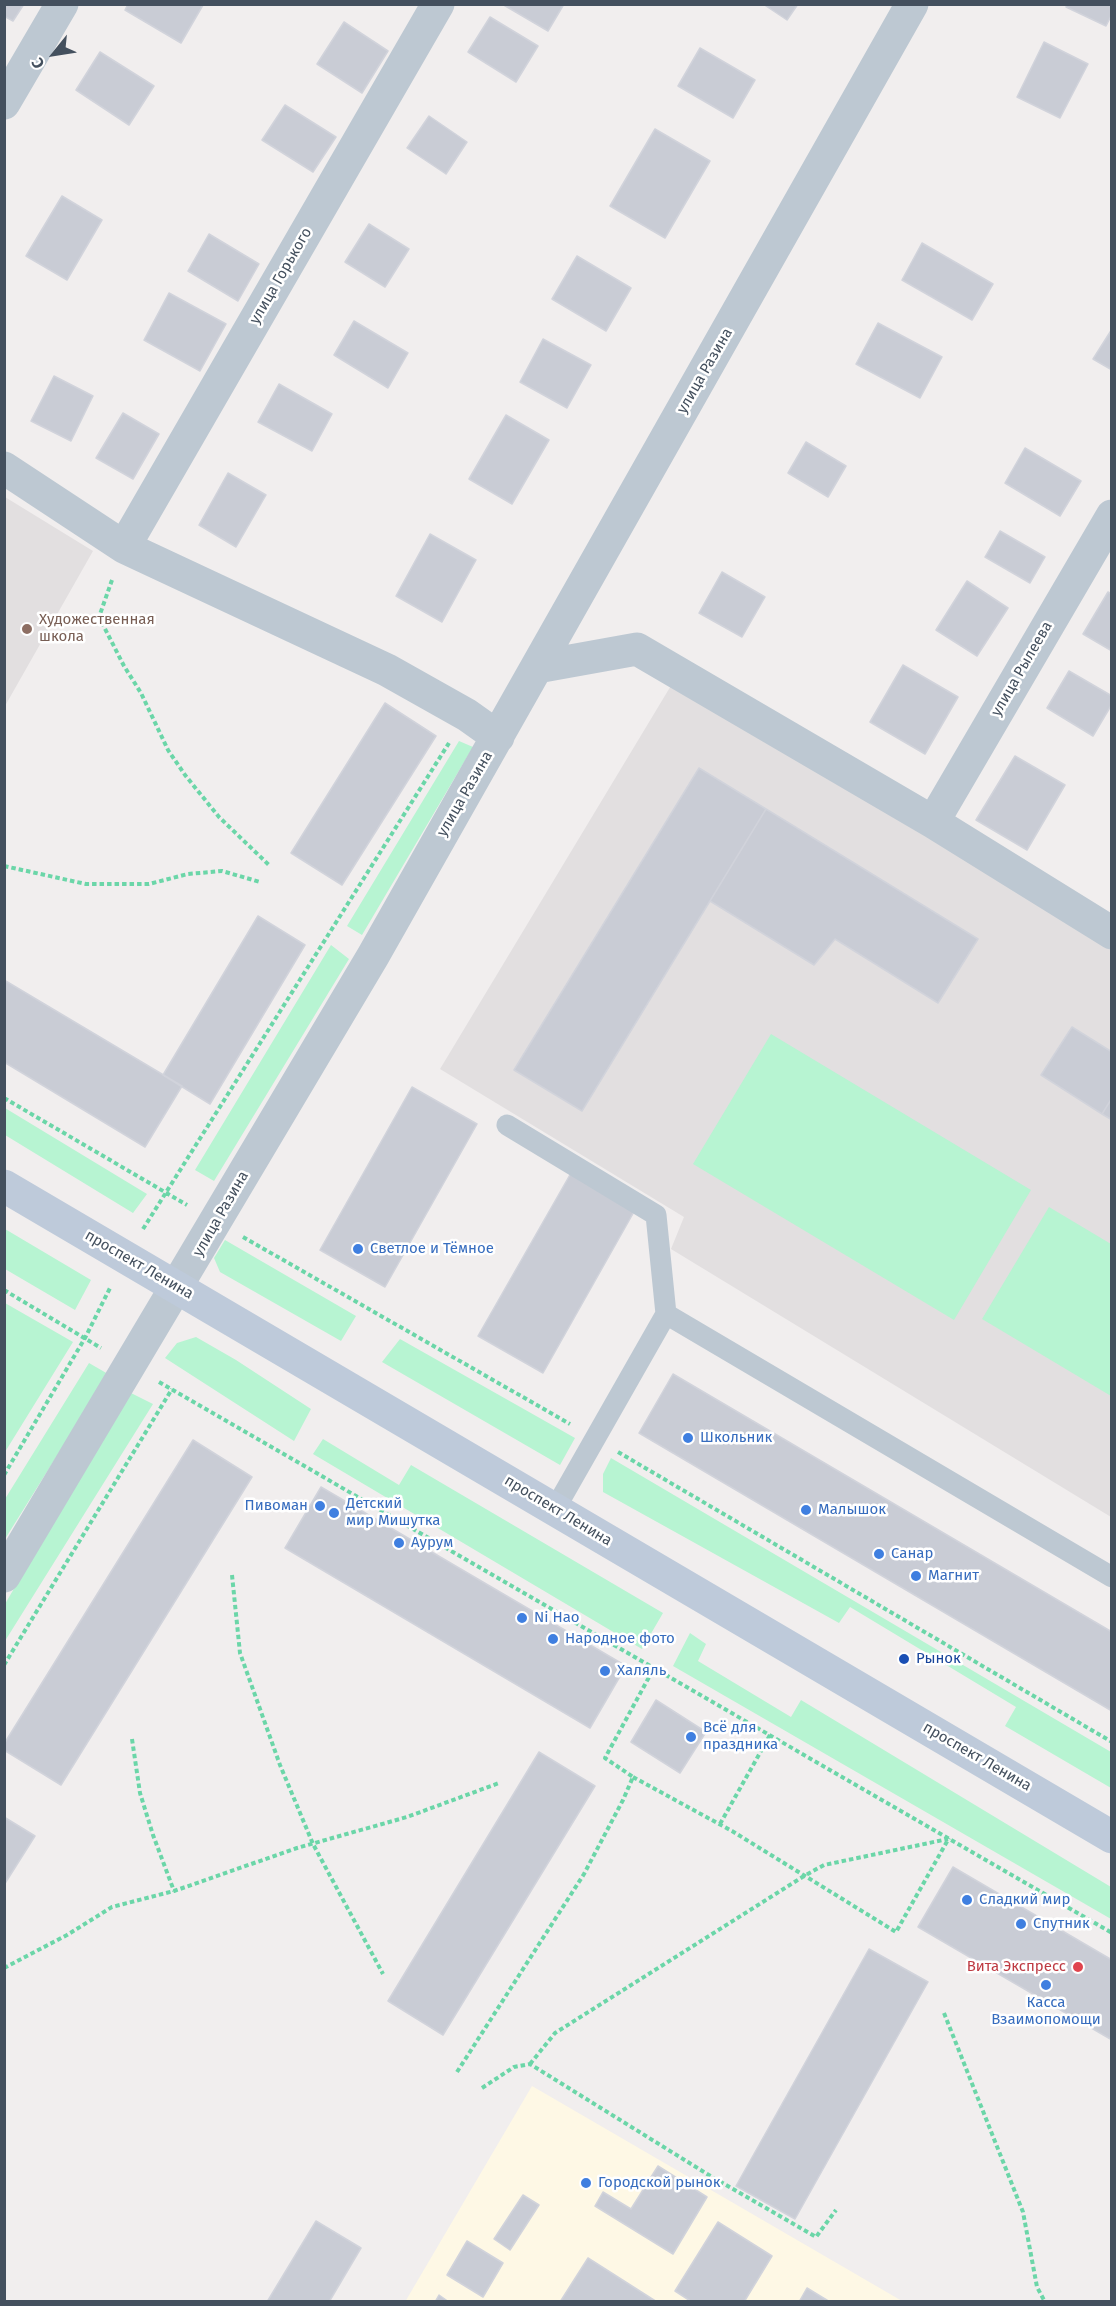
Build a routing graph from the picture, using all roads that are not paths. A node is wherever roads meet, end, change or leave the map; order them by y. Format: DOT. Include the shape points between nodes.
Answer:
graph roads {
  1 [pos="62,4"];
  2 [pos="438,4"];
  3 [pos="912,4"];
  4 [pos="4,103"];
  5 [pos="4,468"];
  6 [pos="1112,516"];
  7 [pos="124,547"];
  8 [pos="537,667"];
  9 [pos="498,737"];
  10 [pos="933,822"];
  11 [pos="1112,933"];
  12 [pos="507,1125"];
  13 [pos="4,1186"];
  14 [pos="178,1287"];
  15 [pos="666,1314"];
  16 [pos="555,1509"];
  17 [pos="4,1576"];
  18 [pos="1112,1577"];
  19 [pos="1112,1837"];
  1 -- 4 [label="street"];
  2 -- 7 [label="street, улица Горького"];
  3 -- 8 [label="street, улица Разина"];
  5 -- 7 [label="street"];
  6 -- 10 [label="street, улица Рылеева"];
  7 -- 9 [label="street" via="387,670"];
  8 -- 9 [label="street, улица Разина"];
  8 -- 10 [label="street" via="637,649"];
  9 -- 14 [label="street, улица Разина"];
  10 -- 11 [label="street"];
  12 -- 15 [label="lane" via="656,1215"];
  13 -- 14 [label="street, проспект Ленина"];
  14 -- 16 [label="street, проспект Ленина"];
  14 -- 17 [label="street, улица Разина"];
  15 -- 16 [label="lane"];
  15 -- 18 [label="lane"];
  16 -- 19 [label="street, проспект Ленина"];
}
